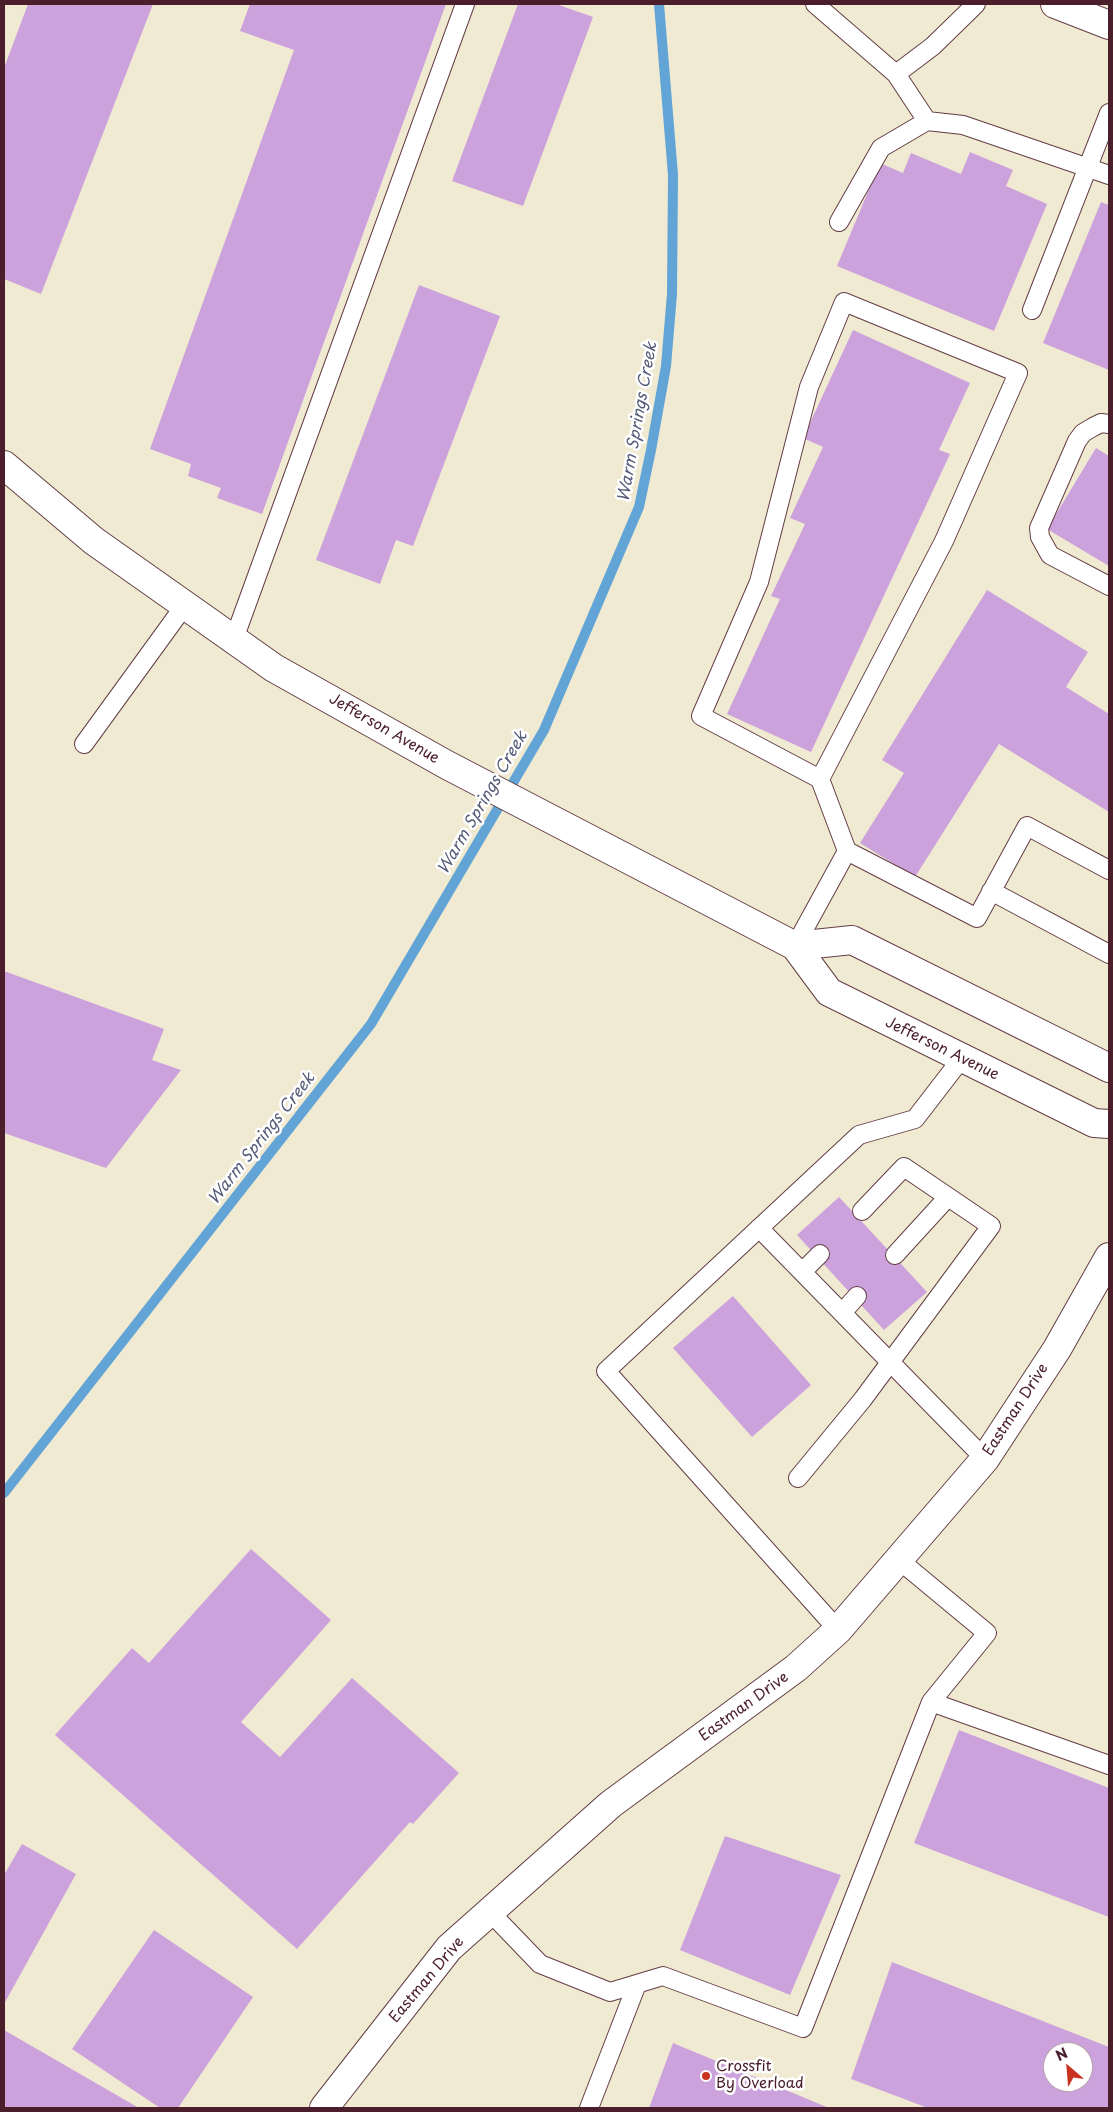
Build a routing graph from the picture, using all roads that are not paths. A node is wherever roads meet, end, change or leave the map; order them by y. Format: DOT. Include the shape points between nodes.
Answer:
graph roads {
  1 [pos="465,4"];
  2 [pos="814,4"];
  3 [pos="976,4"];
  4 [pos="1055,4"];
  5 [pos="1109,25"];
  6 [pos="896,74"];
  7 [pos="1109,113"];
  8 [pos="926,121"];
  9 [pos="1088,168"];
  10 [pos="1109,175"];
  11 [pos="839,222"];
  12 [pos="1032,310"];
  13 [pos="1109,424"];
  14 [pos="4,465"];
  15 [pos="1109,586"];
  16 [pos="185,604"];
  17 [pos="234,639"];
  18 [pos="84,744"];
  19 [pos="820,779"];
  20 [pos="847,851"];
  21 [pos="1109,870"];
  22 [pos="991,892"];
  23 [pos="795,946"];
  24 [pos="1109,954"];
  25 [pos="962,1058"];
  26 [pos="1109,1068"];
  27 [pos="1109,1124"];
  28 [pos="948,1197"];
  29 [pos="862,1211"];
  30 [pos="759,1228"];
  31 [pos="820,1254"];
  32 [pos="895,1255"];
  33 [pos="1109,1257"];
  34 [pos="802,1272"];
  35 [pos="857,1296"];
  36 [pos="842,1313"];
  37 [pos="890,1362"];
  38 [pos="985,1459"];
  39 [pos="798,1478"];
  40 [pos="899,1560"];
  41 [pos="838,1630"];
  42 [pos="931,1702"];
  43 [pos="1109,1765"];
  44 [pos="490,1912"];
  45 [pos="637,1984"];
  46 [pos="324,2108"];
  47 [pos="589,2108"];
  1 -- 17 [label="lane"];
  2 -- 6 [label="lane"];
  3 -- 6 [label="lane" via="933,46"];
  4 -- 5 [label="main road"];
  6 -- 8 [label="lane"];
  7 -- 9 [label="lane"];
  8 -- 9 [label="lane" via="963,125"];
  8 -- 11 [label="lane" via="880,148"];
  9 -- 10 [label="lane"];
  9 -- 12 [label="lane"];
  13 -- 15 [label="lane" via="1093,427 1077,441 1039,528 1040,538 1050,555"];
  14 -- 16 [label="main road, Jefferson Avenue" via="94,541"];
  16 -- 17 [label="main road, Jefferson Avenue"];
  16 -- 18 [label="lane"];
  17 -- 23 [label="main road, Jefferson Avenue" via="274,668 447,765"];
  19 -- 19 [label="lane" via="701,716 759,582 809,387 844,302 1018,373 944,541"];
  19 -- 20 [label="lane"];
  20 -- 22 [label="lane" via="977,918"];
  20 -- 23 [label="lane"];
  21 -- 22 [label="lane" via="1027,826"];
  22 -- 24 [label="lane"];
  23 -- 25 [label="main road, Jefferson Avenue" via="829,992"];
  23 -- 26 [label="main road" via="852,940"];
  25 -- 27 [label="main road, Jefferson Avenue" via="1094,1123"];
  25 -- 30 [label="lane" via="915,1119 859,1135"];
  28 -- 29 [label="lane" via="904,1167"];
  28 -- 32 [label="lane"];
  28 -- 37 [label="lane" via="991,1226"];
  30 -- 34 [label="lane"];
  30 -- 41 [label="lane" via="606,1371"];
  31 -- 34 [label="lane"];
  33 -- 38 [label="main road, Eastman Drive"];
  34 -- 36 [label="lane"];
  35 -- 36 [label="lane"];
  36 -- 37 [label="lane"];
  37 -- 38 [label="lane"];
  37 -- 39 [label="lane"];
  38 -- 40 [label="main road, Eastman Drive"];
  40 -- 41 [label="main road, Eastman Drive"];
  40 -- 42 [label="lane" via="987,1633"];
  41 -- 44 [label="main road, Eastman Drive" via="796,1668 611,1804"];
  42 -- 43 [label="lane"];
  42 -- 45 [label="lane" via="803,2028 663,1976"];
  44 -- 45 [label="lane" via="540,1964 610,1992"];
  44 -- 46 [label="main road, Eastman Drive" via="449,1948"];
  45 -- 47 [label="lane"];
}
